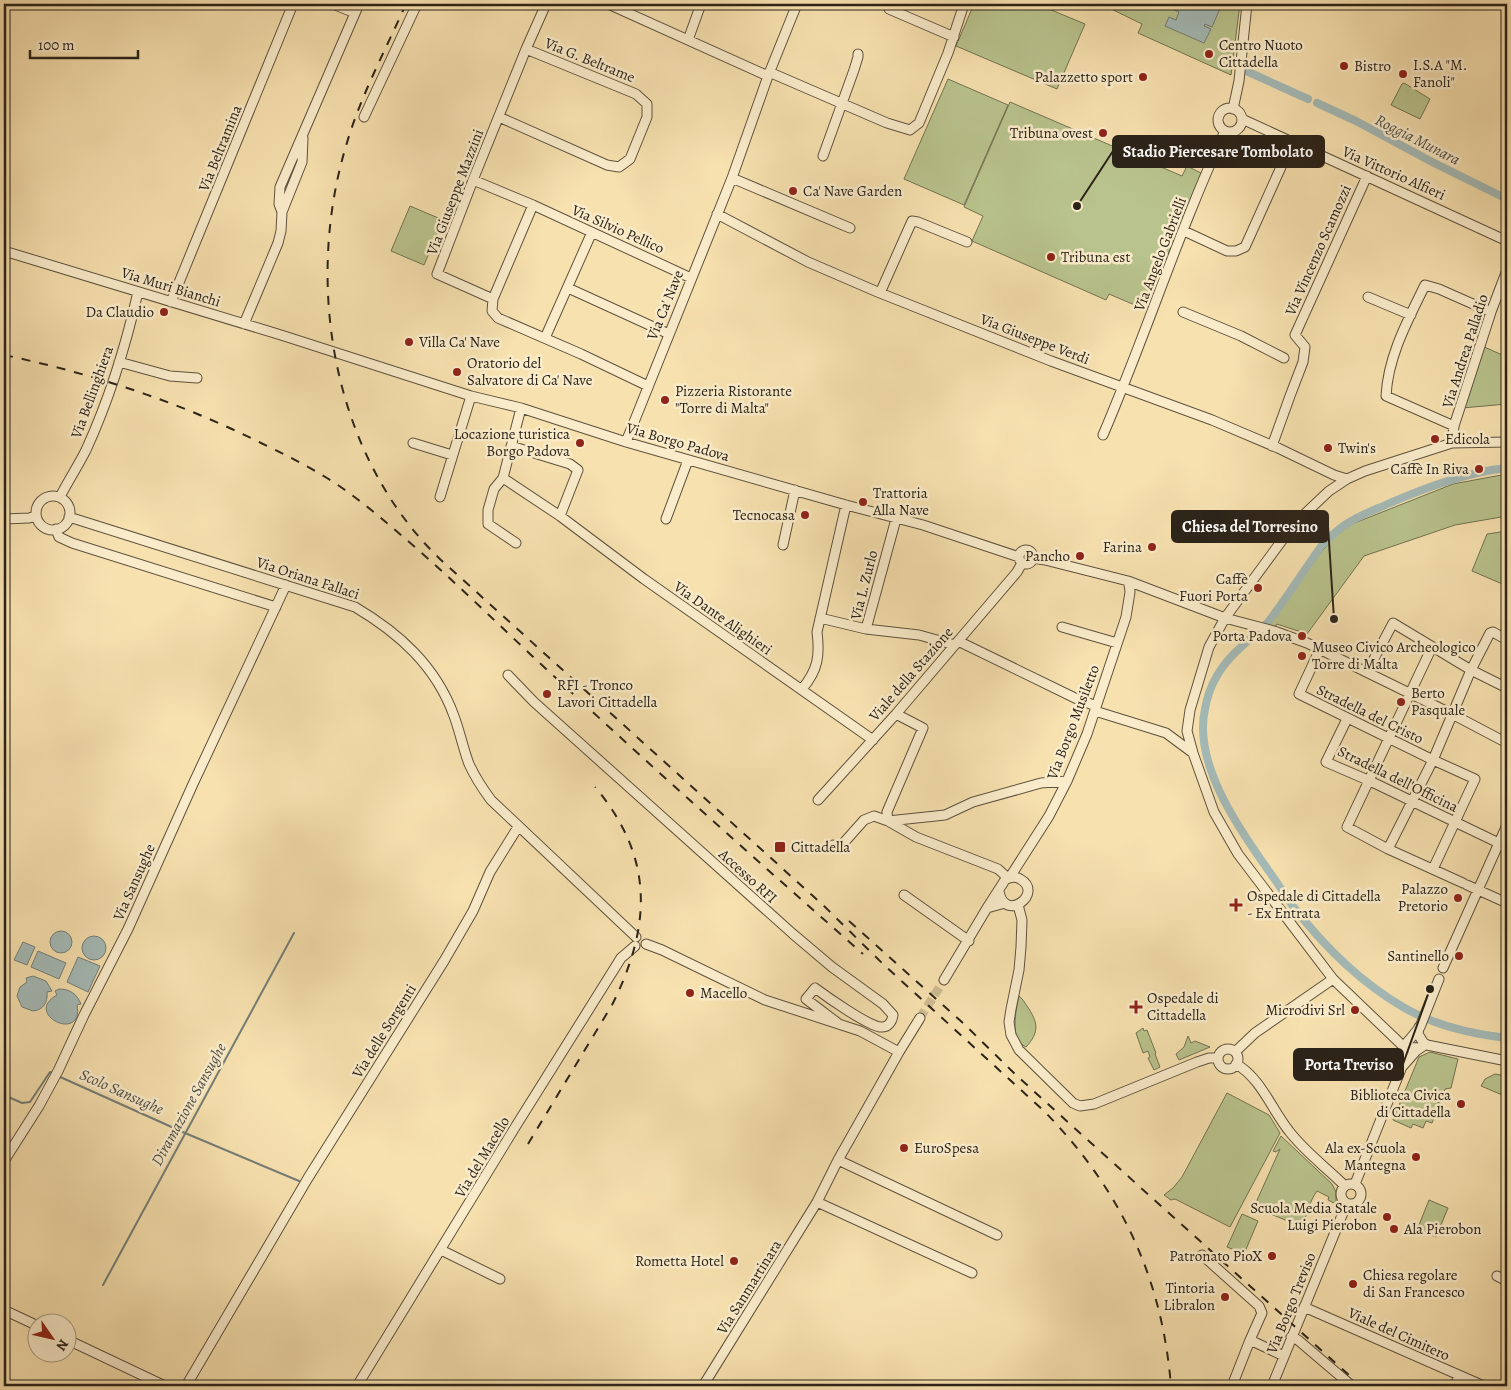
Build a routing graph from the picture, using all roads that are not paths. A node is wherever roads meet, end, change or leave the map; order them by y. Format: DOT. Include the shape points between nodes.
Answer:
graph roads {
  1 [pos="293,4"];
  2 [pos="333,4"];
  3 [pos="360,4"];
  4 [pos="417,4"];
  5 [pos="546,4"];
  6 [pos="608,4"];
  7 [pos="701,4"];
  8 [pos="797,4"];
  9 [pos="964,4"];
  10 [pos="1247,4"];
  11 [pos="620,6"];
  12 [pos="889,9"];
  13 [pos="356,13"];
  14 [pos="954,37"];
  15 [pos="688,40"];
  16 [pos="526,49"];
  17 [pos="858,54"];
  18 [pos="769,74"];
  19 [pos="841,104"];
  20 [pos="1233,109"];
  21 [pos="364,117"];
  22 [pos="499,117"];
  23 [pos="1242,119"];
  24 [pos="1225,131"];
  25 [pos="1268,147"];
  26 [pos="823,156"];
  27 [pos="1366,176"];
  28 [pos="732,178"];
  29 [pos="473,180"];
  30 [pos="532,205"];
  31 [pos="717,214"];
  32 [pos="850,228"];
  33 [pos="1184,231"];
  34 [pos="592,232"];
  35 [pos="1507,241"];
  36 [pos="967,242"];
  37 [pos="4,251"];
  38 [pos="1507,270"];
  39 [pos="691,278"];
  40 [pos="568,288"];
  41 [pos="138,292"];
  42 [pos="880,293"];
  43 [pos="1368,297"];
  44 [pos="493,299"];
  45 [pos="171,302"];
  46 [pos="1183,312"];
  47 [pos="1491,312"];
  48 [pos="1410,315"];
  49 [pos="244,324"];
  50 [pos="669,334"];
  51 [pos="545,338"];
  52 [pos="330,351"];
  53 [pos="1284,358"];
  54 [pos="119,362"];
  55 [pos="197,378"];
  56 [pos="648,386"];
  57 [pos="1123,387"];
  58 [pos="471,396"];
  59 [pos="521,408"];
  60 [pos="1454,426"];
  61 [pos="1103,436"];
  62 [pos="626,442"];
  63 [pos="1507,442"];
  64 [pos="413,443"];
  65 [pos="1452,443"];
  66 [pos="511,446"];
  67 [pos="1272,446"];
  68 [pos="452,455"];
  69 [pos="688,460"];
  70 [pos="503,478"];
  71 [pos="1347,479"];
  72 [pos="795,490"];
  73 [pos="60,497"];
  74 [pos="440,497"];
  75 [pos="846,505"];
  76 [pos="36,516"];
  77 [pos="560,516"];
  78 [pos="69,517"];
  79 [pos="4,519"];
  80 [pos="666,519"];
  81 [pos="896,519"];
  82 [pos="56,530"];
  83 [pos="516,543"];
  84 [pos="783,544"];
  85 [pos="1020,560"];
  86 [pos="1126,582"];
  87 [pos="286,585"];
  88 [pos="276,607"];
  89 [pos="820,618"];
  90 [pos="1225,618"];
  91 [pos="1062,627"];
  92 [pos="866,629"];
  93 [pos="1507,640"];
  94 [pos="954,643"];
  95 [pos="1116,643"];
  96 [pos="1432,647"];
  97 [pos="1320,649"];
  98 [pos="1471,670"];
  99 [pos="1367,672"];
  100 [pos="508,675"];
  101 [pos="1507,688"];
  102 [pos="802,689"];
  103 [pos="1410,693"];
  104 [pos="1095,709"];
  105 [pos="896,714"];
  106 [pos="1452,714"];
  107 [pos="1347,719"];
  108 [pos="1389,739"];
  109 [pos="872,740"];
  110 [pos="1507,743"];
  111 [pos="1193,753"];
  112 [pos="1433,760"];
  113 [pos="1067,781"];
  114 [pos="1370,781"];
  115 [pos="818,800"];
  116 [pos="1413,802"];
  117 [pos="888,821"];
  118 [pos="1456,822"];
  119 [pos="1507,825"];
  120 [pos="518,827"];
  121 [pos="1503,845"];
  122 [pos="833,846"];
  123 [pos="1388,848"];
  124 [pos="1020,860"];
  125 [pos="1434,869"];
  126 [pos="1009,878"];
  127 [pos="1022,880"];
  128 [pos="1478,889"];
  129 [pos="999,891"];
  130 [pos="904,895"];
  131 [pos="1005,903"];
  132 [pos="1507,903"];
  133 [pos="1018,905"];
  134 [pos="987,908"];
  135 [pos="969,941"];
  136 [pos="636,942"];
  137 [pos="1442,968"];
  138 [pos="1333,979"];
  139 [pos="1439,979"];
  140 [pos="944,980"];
  141 [pos="920,1018"];
  142 [pos="839,1024"];
  143 [pos="1420,1026"];
  144 [pos="1423,1046"];
  145 [pos="1404,1047"];
  146 [pos="899,1052"];
  147 [pos="1235,1052"];
  148 [pos="1218,1058"];
  149 [pos="1507,1061"];
  150 [pos="1236,1064"];
  151 [pos="1401,1068"];
  152 [pos="838,1160"];
  153 [pos="4,1161"];
  154 [pos="1355,1184"];
  155 [pos="1345,1186"];
  156 [pos="817,1202"];
  157 [pos="1347,1203"];
  158 [pos="997,1235"];
  159 [pos="441,1250"];
  160 [pos="1202,1255"];
  161 [pos="972,1273"];
  162 [pos="1497,1276"];
  163 [pos="500,1279"];
  164 [pos="1507,1281"];
  165 [pos="1304,1307"];
  166 [pos="4,1310"];
  167 [pos="28,1321"];
  168 [pos="1291,1337"];
  169 [pos="1250,1340"];
  170 [pos="78,1345"];
  171 [pos="1284,1356"];
  172 [pos="1458,1375"];
  173 [pos="165,1386"];
  174 [pos="186,1386"];
  175 [pos="357,1386"];
  176 [pos="704,1386"];
  177 [pos="1232,1386"];
  178 [pos="1272,1386"];
  179 [pos="1352,1386"];
  180 [pos="1456,1386"];
  181 [pos="1484,1386"];
  1 -- 45 [label="street, Via Beltramina"];
  2 -- 13 [label="street"];
  3 -- 13 [label="street"];
  4 -- 21 [label="street"];
  5 -- 16 [label="street, Via Giuseppe Mazzini"];
  6 -- 11 [label="street"];
  7 -- 15 [label="street"];
  8 -- 18 [label="street, Via Ca' Nave"];
  9 -- 14 [label="street"];
  10 -- 20 [label="street"];
  11 -- 15 [label="street"];
  12 -- 14 [label="street"];
  13 -- 49 [label="street" via="303,136 300,168 282,212 278,243"];
  14 -- 19 [label="street" via="919,123 910,130"];
  15 -- 18 [label="street"];
  16 -- 22 [label="street, Via Giuseppe Mazzini"];
  16 -- 22 [label="street, Via G. Beltrame" via="636,94 646,104 647,117 630,159 619,168"];
  17 -- 19 [label="street"];
  18 -- 19 [label="street"];
  18 -- 28 [label="street, Via Ca' Nave"];
  19 -- 26 [label="street"];
  20 -- 23 [label="street"];
  20 -- 24 [label="street, Via Angelo Gabrielli" via="1223,111 1219,116 1219,125"];
  22 -- 29 [label="street, Via Giuseppe Mazzini"];
  23 -- 24 [label="street, Via Angelo Gabrielli" via="1237,130"];
  23 -- 27 [label="street, Via Vittorio Alfieri"];
  24 -- 33 [label="street, Via Angelo Gabrielli"];
  25 -- 33 [label="street" via="1286,156 1245,247 1236,252 1227,251"];
  27 -- 35 [label="street, Via Vittorio Alfieri"];
  27 -- 67 [label="street, Via Vincenzo Scamozzi" via="1295,336 1305,348 1305,353"];
  28 -- 31 [label="street, Via Ca' Nave"];
  28 -- 32 [label="street"];
  29 -- 30 [label="street, Via Silvio Pellico"];
  29 -- 44 [label="street, Via Giuseppe Mazzini" via="438,274"];
  30 -- 34 [label="street, Via Silvio Pellico"];
  30 -- 44 [label="street"];
  31 -- 39 [label="street, Via Ca' Nave"];
  31 -- 42 [label="street, Via Giuseppe Verdi" via="808,262"];
  33 -- 57 [label="street, Via Angelo Gabrielli"];
  34 -- 39 [label="street, Via Silvio Pellico"];
  34 -- 40 [label="street"];
  36 -- 42 [label="street" via="912,221"];
  37 -- 41 [label="street, Via Muri Bianchi"];
  38 -- 47 [label="street, Via Andrea Palladio"];
  39 -- 50 [label="street, Via Ca' Nave"];
  40 -- 50 [label="street"];
  40 -- 51 [label="street"];
  41 -- 45 [label="street, Via Muri Bianchi"];
  41 -- 54 [label="street, Via Bellinghiera"];
  42 -- 57 [label="street, Via Giuseppe Verdi"];
  43 -- 48 [label="street"];
  44 -- 51 [label="street" via="492,311 498,318"];
  45 -- 49 [label="street, Via Muri Bianchi"];
  46 -- 53 [label="street"];
  47 -- 48 [label="street" via="1425,285"];
  47 -- 60 [label="street, Via Andrea Palladio"];
  48 -- 60 [label="street" via="1387,379 1386,396"];
  49 -- 52 [label="street, Via Muri Bianchi"];
  50 -- 56 [label="street, Via Ca' Nave"];
  51 -- 56 [label="street"];
  52 -- 58 [label="street, Via Borgo Padova"];
  54 -- 55 [label="street" via="170,376"];
  54 -- 73 [label="street, Via Bellinghiera" via="86,448"];
  56 -- 62 [label="street, Via Ca' Nave"];
  57 -- 61 [label="street, Via Angelo Gabrielli"];
  57 -- 67 [label="street, Via Giuseppe Verdi"];
  58 -- 59 [label="street, Via Borgo Padova"];
  58 -- 68 [label="street"];
  59 -- 62 [label="street, Via Borgo Padova"];
  59 -- 66 [label="street"];
  60 -- 65 [label="street, Via Andrea Palladio"];
  62 -- 69 [label="street, Via Borgo Padova"];
  63 -- 65 [label="street"];
  64 -- 68 [label="street"];
  65 -- 71 [label="street"];
  66 -- 70 [label="street"];
  66 -- 77 [label="street" via="570,464 578,470"];
  67 -- 71 [label="street, Via Giuseppe Verdi"];
  68 -- 74 [label="street"];
  69 -- 72 [label="street, Via Borgo Padova"];
  69 -- 80 [label="street"];
  70 -- 77 [label="street, Via Dante Alighieri"];
  70 -- 83 [label="street" via="494,489 488,524"];
  71 -- 90 [label="street" via="1329,491 1294,524"];
  72 -- 75 [label="street, Via Borgo Padova"];
  72 -- 84 [label="street"];
  73 -- 76 [label="street" via="42,500"];
  73 -- 78 [label="street" via="68,505"];
  75 -- 81 [label="street, Via Borgo Padova"];
  75 -- 89 [label="street"];
  76 -- 79 [label="street"];
  76 -- 82 [label="street" via="44,527"];
  77 -- 102 [label="street, Via Dante Alighieri"];
  78 -- 82 [label="street"];
  78 -- 87 [label="street, Via Oriana Fallaci"];
  81 -- 85 [label="street, Via Borgo Padova"];
  81 -- 92 [label="street, Via L. Zurlo"];
  82 -- 88 [label="street" via="59,537 72,543"];
  85 -- 86 [label="street, Via Borgo Padova" via="1020,552 1025,550 1032,553 1033,558"];
  85 -- 94 [label="street, Viale della Stazione" via="1017,572"];
  86 -- 90 [label="street, Via Borgo Padova"];
  86 -- 95 [label="street, Via Borgo Musiletto" via="1130,592 1126,617"];
  87 -- 88 [label="street, Via Sansughe"];
  87 -- 120 [label="street, Via Oriana Fallaci" via="355,607 379,621 407,644 433,675 446,699 478,782 490,800"];
  88 -- 153 [label="street, Via Sansughe" via="128,929 39,1106"];
  89 -- 92 [label="street"];
  89 -- 102 [label="street" via="816,632 818,657 814,671"];
  90 -- 97 [label="street, Via Borgo Padova" via="1274,631"];
  90 -- 111 [label="street" via="1209,647 1190,710 1187,732"];
  91 -- 95 [label="street"];
  92 -- 94 [label="street, Via L. Zurlo"];
  93 -- 98 [label="street" via="1493,632 1490,634"];
  94 -- 104 [label="street, Via L. Zurlo"];
  94 -- 105 [label="street, Viale della Stazione"];
  95 -- 104 [label="street, Via Borgo Musiletto"];
  96 -- 98 [label="street"];
  96 -- 99 [label="street" via="1393,623"];
  96 -- 103 [label="street"];
  97 -- 99 [label="street, Via Borgo Padova"];
  97 -- 107 [label="street, Stradella del Cristo" via="1299,694"];
  98 -- 101 [label="street"];
  98 -- 106 [label="street"];
  99 -- 103 [label="street, Via Borgo Padova"];
  100 -- 142 [label="street, Accesso RFI" via="793,934 892,1014 887,1026 874,1025 815,988 807,999"];
  102 -- 109 [label="street, Via Dante Alighieri"];
  103 -- 106 [label="street, Via Borgo Padova"];
  103 -- 108 [label="street"];
  104 -- 111 [label="street, Via L. Zurlo" via="1166,733"];
  104 -- 113 [label="street, Via Borgo Musiletto"];
  105 -- 109 [label="street, Viale della Stazione"];
  105 -- 117 [label="street" via="923,728 887,812"];
  106 -- 110 [label="street, Via Borgo Padova"];
  106 -- 112 [label="street"];
  107 -- 108 [label="street, Stradella del Cristo"];
  107 -- 114 [label="street, Stradella dell'Officina" via="1326,762"];
  108 -- 112 [label="street, Stradella del Cristo"];
  108 -- 114 [label="street"];
  109 -- 115 [label="street, Viale della Stazione"];
  111 -- 138 [label="street" via="1214,812 1238,854"];
  112 -- 116 [label="street"];
  112 -- 118 [label="street, Stradella del Cristo" via="1475,779"];
  113 -- 117 [label="street" via="1041,782 973,802 945,816"];
  113 -- 124 [label="street, Via Borgo Musiletto"];
  114 -- 116 [label="street, Stradella dell'Officina"];
  114 -- 123 [label="street" via="1348,827"];
  116 -- 118 [label="street, Stradella dell'Officina"];
  116 -- 123 [label="street"];
  117 -- 122 [label="street" via="874,816 864,820 840,847"];
  117 -- 126 [label="street" via="916,837 998,869"];
  118 -- 121 [label="street, Stradella dell'Officina"];
  118 -- 125 [label="street"];
  119 -- 121 [label="street"];
  120 -- 136 [label="street" via="577,880"];
  120 -- 174 [label="street, Via delle Sorgenti" via="490,872 473,911 444,961 308,1178"];
  121 -- 128 [label="street"];
  123 -- 125 [label="street"];
  124 -- 126 [label="street, Via Borgo Musiletto"];
  124 -- 127 [label="street"];
  125 -- 128 [label="street"];
  126 -- 127 [label="street"];
  126 -- 129 [label="street" via="1000,885"];
  127 -- 133 [label="street" via="1028,892"];
  128 -- 132 [label="street"];
  128 -- 137 [label="street"];
  129 -- 131 [label="street"];
  129 -- 134 [label="street"];
  130 -- 135 [label="street"];
  131 -- 133 [label="street"];
  131 -- 134 [label="street"];
  133 -- 148 [label="street" via="1022,920 1021,954 1010,1009 1011,1035 1019,1050 1073,1103 1080,1106 1094,1104 1197,1062"];
  134 -- 135 [label="street"];
  135 -- 140 [label="street"];
  136 -- 142 [label="street" via="641,948 646,944 662,950 765,1000"];
  136 -- 159 [label="street, Via del Macello" via="621,958"];
  138 -- 145 [label="street"];
  138 -- 147 [label="street"];
  139 -- 143 [label="street"];
  141 -- 146 [label="street, Via Sanmartinara"];
  142 -- 146 [label="street" via="860,1031"];
  143 -- 144 [label="street" via="1418,1034"];
  143 -- 145 [label="street"];
  144 -- 145 [label="street"];
  144 -- 149 [label="street"];
  144 -- 151 [label="street, Via Borgo Treviso"];
  145 -- 151 [label="street, Via Borgo Treviso"];
  146 -- 152 [label="street, Via Sanmartinara"];
  147 -- 148 [label="street" via="1225,1049"];
  147 -- 150 [label="street"];
  148 -- 150 [label="street" via="1221,1066 1226,1068"];
  150 -- 155 [label="street" via="1251,1076 1289,1132"];
  151 -- 154 [label="street, Via Borgo Treviso"];
  152 -- 156 [label="street, Via Sanmartinara"];
  152 -- 158 [label="street"];
  154 -- 155 [label="street"];
  154 -- 157 [label="street, Via Borgo Treviso" via="1361,1189 1361,1197 1355,1203"];
  155 -- 157 [label="street, Via Borgo Treviso" via="1342,1197"];
  156 -- 161 [label="street"];
  156 -- 176 [label="street, Via Sanmartinara"];
  157 -- 165 [label="street, Via Borgo Treviso"];
  159 -- 163 [label="street"];
  159 -- 175 [label="street, Via del Macello"];
  160 -- 169 [label="street" via="1259,1306 1262,1312"];
  162 -- 164 [label="street"];
  165 -- 168 [label="street, Via Borgo Treviso"];
  165 -- 172 [label="street, Viale del Cimitero"];
  166 -- 167 [label="street"];
  168 -- 171 [label="street, Via Borgo Treviso"];
  168 -- 179 [label="street"];
  169 -- 171 [label="street"];
  169 -- 177 [label="street"];
  170 -- 173 [label="street"];
  171 -- 178 [label="street, Via Borgo Treviso"];
  172 -- 180 [label="street"];
  172 -- 181 [label="street, Viale del Cimitero"];
}
